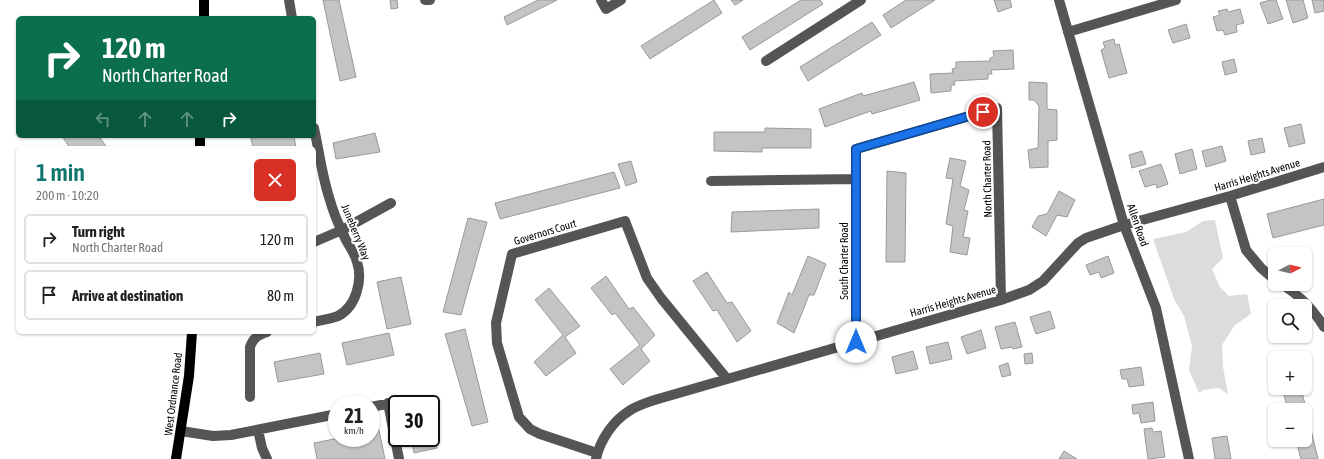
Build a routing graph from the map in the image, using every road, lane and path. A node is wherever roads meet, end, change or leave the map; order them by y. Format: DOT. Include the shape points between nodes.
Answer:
graph roads {
  1 [pos="204,0"];
  2 [pos="289,0"];
  3 [pos="426,0"];
  4 [pos="430,0"];
  5 [pos="601,0"];
  6 [pos="621,0"];
  7 [pos="861,0"];
  8 [pos="1059,0"];
  9 [pos="1176,0"];
  10 [pos="204,16"];
  11 [pos="292,16"];
  12 [pos="1068,32"];
  13 [pos="766,61"];
  14 [pos="316,137"];
  15 [pos="856,149"];
  16 [pos="1324,167"];
  17 [pos="856,179"];
  18 [pos="711,181"];
  19 [pos="1230,196"];
  20 [pos="390,203"];
  21 [pos="1124,225"];
  22 [pos="342,230"];
  23 [pos="316,241"];
  24 [pos="1268,274"];
  25 [pos="1292,291"];
  26 [pos="1001,300"];
  27 [pos="316,321"];
  28 [pos="1324,327"];
  29 [pos="192,334"];
  30 [pos="261,334"];
  31 [pos="856,342"];
  32 [pos="727,379"];
  33 [pos="250,397"];
  34 [pos="388,403"];
  35 [pos="380,405"];
  36 [pos="328,416"];
  37 [pos="258,430"];
  38 [pos="181,431"];
  39 [pos="397,447"];
  40 [pos="597,456"];
  41 [pos="176,459"];
  42 [pos="267,459"];
  43 [pos="399,459"];
  44 [pos="1189,459"];
  1 -- 10 [label="main road"];
  2 -- 11 [label="street"];
  3 -- 4 [label="street"];
  5 -- 6 [label="street" via="606,9"];
  7 -- 13 [label="street"];
  8 -- 12 [label="street, Allen Road"];
  9 -- 12 [label="street"];
  12 -- 21 [label="street, Allen Road"];
  14 -- 22 [label="street, Juneberry Way" via="329,197"];
  15 -- 17 [label="street, South Charter Road"];
  15 -- 26 [label="street, North Charter Road" via="997,108"];
  16 -- 19 [label="street, Harris Heights Avenue"];
  17 -- 18 [label="street"];
  17 -- 31 [label="street, South Charter Road"];
  19 -- 21 [label="street, Harris Heights Avenue"];
  19 -- 24 [label="street" via="1246,250"];
  20 -- 22 [label="street"];
  21 -- 26 [label="street, Harris Heights Avenue" via="1086,238 1078,243 1043,281 1029,290"];
  21 -- 44 [label="street, Allen Road" via="1156,308"];
  22 -- 23 [label="street"];
  22 -- 27 [label="street, Juneberry Way" via="357,262 356,293 353,302 339,315"];
  25 -- 28 [label="street" via="1309,306"];
  26 -- 31 [label="street, Harris Heights Avenue"];
  29 -- 38 [label="main road, West Ordnance Road"];
  30 -- 33 [label="street" via="256,336 250,347"];
  31 -- 32 [label="street, Harris Heights Avenue"];
  32 -- 40 [label="street, Harris Heights Avenue" via="658,399 629,411 604,438"];
  32 -- 40 [label="street, Governors Court" via="647,278 625,221 512,254 496,323 498,343 519,417 530,429"];
  34 -- 35 [label="street"];
  36 -- 37 [label="street"];
  37 -- 38 [label="street" via="213,436"];
  37 -- 42 [label="street"];
  38 -- 41 [label="main road, West Ordnance Road"];
  39 -- 43 [label="street"];
}
